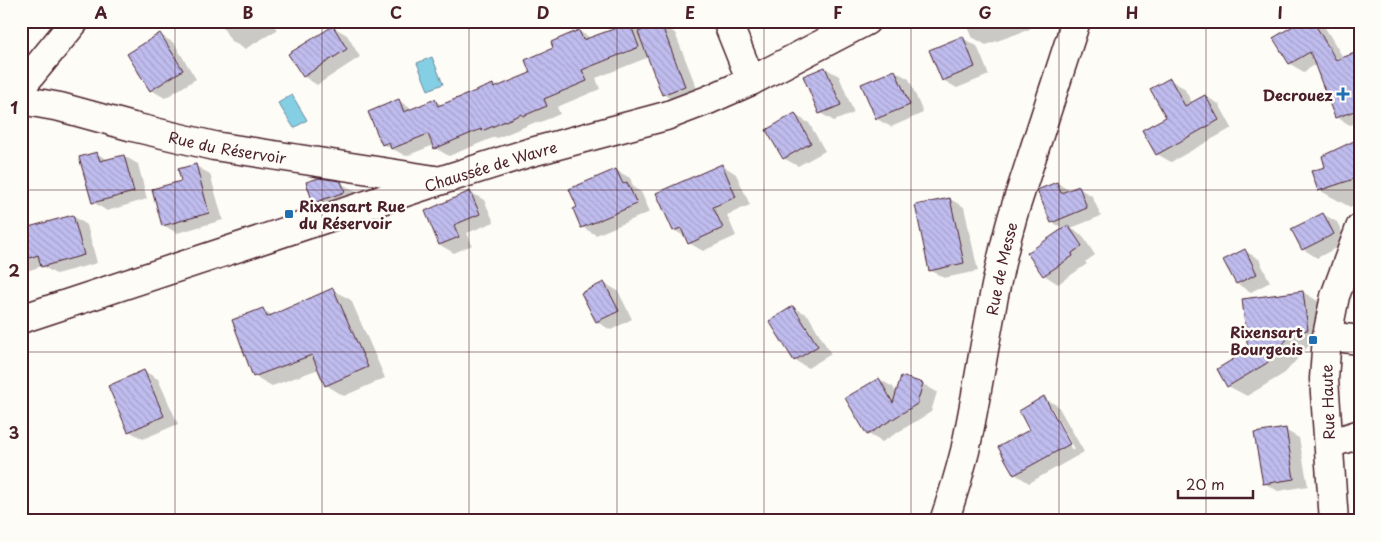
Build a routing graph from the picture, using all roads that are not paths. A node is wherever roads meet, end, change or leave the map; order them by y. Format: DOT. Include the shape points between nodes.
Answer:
graph roads {
  1 [pos="75,21"];
  2 [pos="728,21"];
  3 [pos="866,21"];
  4 [pos="1076,21"];
  5 [pos="751,81"];
  6 [pos="21,87"];
  7 [pos="21,100"];
  8 [pos="439,181"];
  9 [pos="1360,228"];
  10 [pos="21,319"];
  11 [pos="1326,336"];
  12 [pos="1360,340"];
  13 [pos="1360,434"];
  14 [pos="1329,444"];
  15 [pos="944,521"];
  16 [pos="1334,521"];
  1 -- 6 [label="street"];
  2 -- 5 [label="street"];
  3 -- 5 [label="street, Chaussée de Wavre"];
  4 -- 15 [label="street, Rue de Messe" via="1006,239 964,452"];
  5 -- 8 [label="street, Chaussée de Wavre" via="666,116"];
  7 -- 8 [label="street, Rue du Réservoir" via="214,146"];
  8 -- 10 [label="street, Chaussée de Wavre"];
  9 -- 11 [label="street, Rue Haute" via="1334,300"];
  11 -- 12 [label="street"];
  11 -- 14 [label="street, Rue Haute" via="1324,380"];
  13 -- 14 [label="street"];
  14 -- 16 [label="street, Rue Haute"];
}
